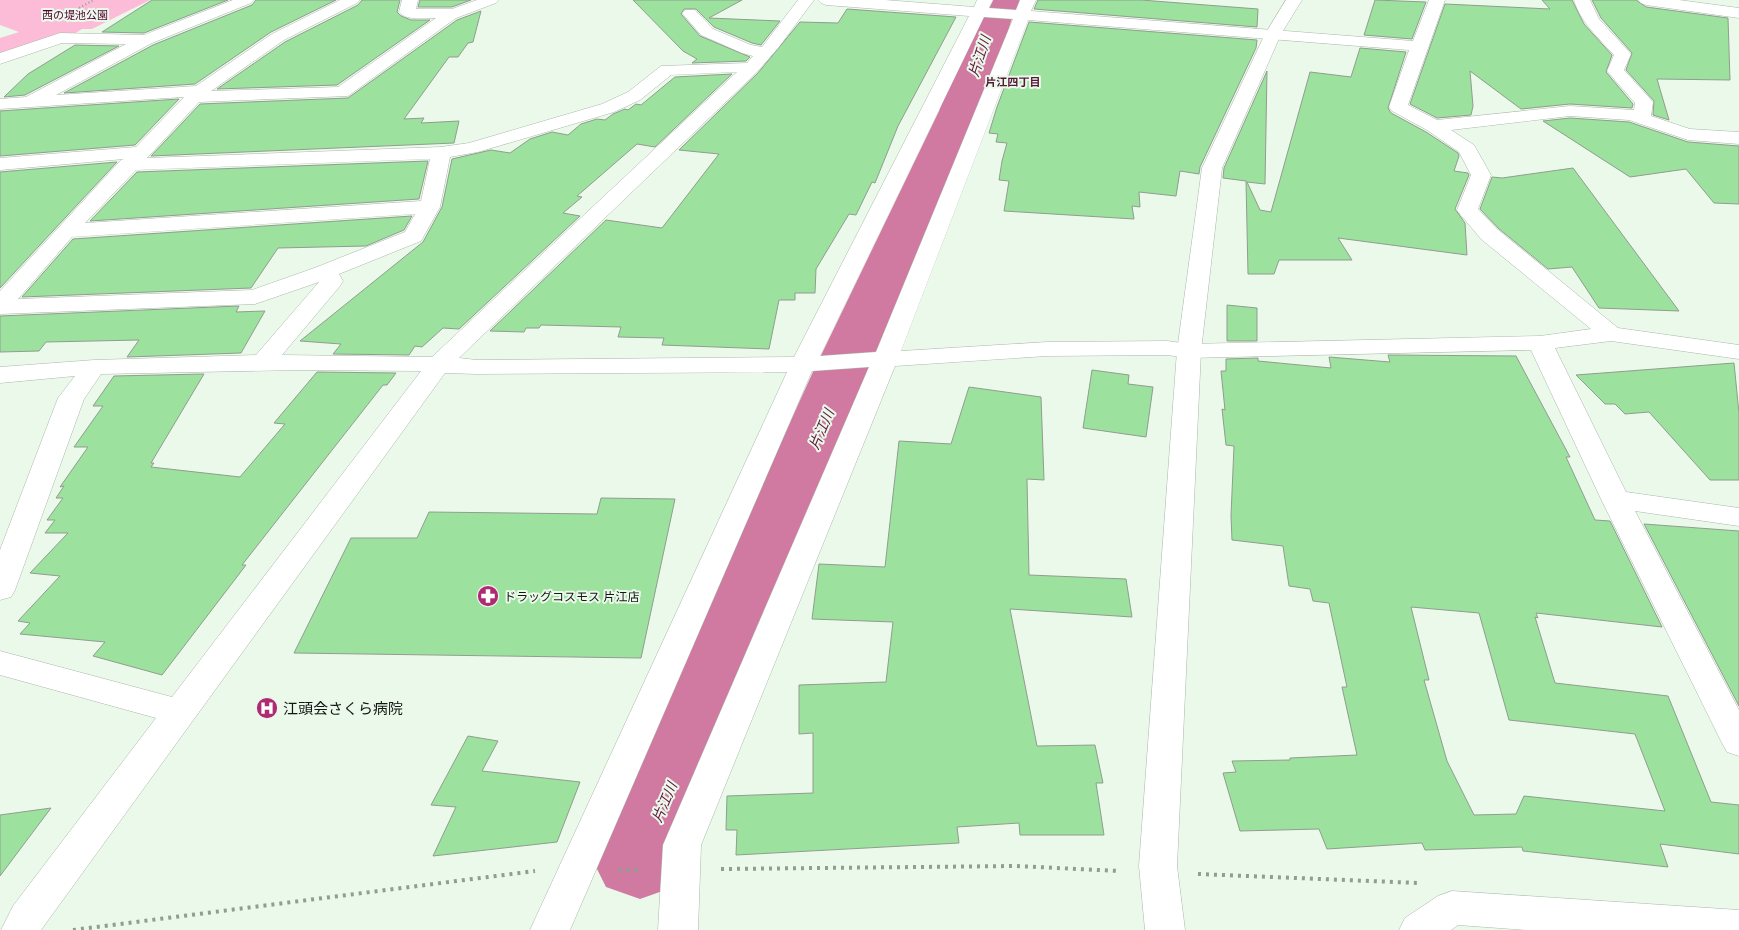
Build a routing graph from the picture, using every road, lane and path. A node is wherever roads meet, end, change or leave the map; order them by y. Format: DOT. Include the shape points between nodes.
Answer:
graph roads {
  1 [pos="246,0"];
  2 [pos="352,0"];
  3 [pos="410,0"];
  4 [pos="491,0"];
  5 [pos="806,0"];
  6 [pos="826,0"];
  7 [pos="1294,0"];
  8 [pos="1437,0"];
  9 [pos="1582,0"];
  10 [pos="1646,0"];
  11 [pos="1024,7"];
  12 [pos="983,8"];
  13 [pos="690,13"];
  14 [pos="1739,13"];
  15 [pos="454,14"];
  16 [pos="1273,34"];
  17 [pos="146,40"];
  18 [pos="1419,46"];
  19 [pos="0,59"];
  20 [pos="758,60"];
  21 [pos="197,94"];
  22 [pos="30,102"];
  23 [pos="0,104"];
  24 [pos="1641,119"];
  25 [pos="1434,126"];
  26 [pos="1739,138"];
  27 [pos="440,153"];
  28 [pos="134,158"];
  29 [pos="0,164"];
  30 [pos="430,207"];
  31 [pos="66,231"];
  32 [pos="324,272"];
  33 [pos="10,281"];
  34 [pos="0,306"];
  35 [pos="1611,334"];
  36 [pos="1540,343"];
  37 [pos="1189,351"];
  38 [pos="1739,352"];
  39 [pos="882,360"];
  40 [pos="263,362"];
  41 [pos="439,364"];
  42 [pos="803,364"];
  43 [pos="94,367"];
  44 [pos="0,375"];
  45 [pos="1615,499"];
  46 [pos="1739,517"];
  47 [pos="0,590"];
  48 [pos="0,663"];
  49 [pos="179,712"];
  50 [pos="1739,743"];
  51 [pos="577,870"];
  52 [pos="680,870"];
  53 [pos="1159,872"];
  54 [pos="1423,883"];
  55 [pos="1739,926"];
  56 [pos="21,930"];
  57 [pos="72,930"];
  58 [pos="550,930"];
  59 [pos="678,930"];
  60 [pos="1165,930"];
  61 [pos="1418,930"];
  1 -- 17 [label="main road"];
  2 -- 21 [label="main road" via="278,37"];
  3 -- 15 [label="main road" via="407,12 410,13"];
  4 -- 15 [label="main road"];
  5 -- 20 [label="main road"];
  6 -- 12 [label="main road"];
  7 -- 16 [label="main road"];
  8 -- 18 [label="main road"];
  9 -- 24 [label="main road" via="1589,16 1623,54 1615,71 1644,102"];
  10 -- 14 [label="main road"];
  11 -- 12 [label="main road"];
  11 -- 16 [label="main road"];
  11 -- 39 [label="main road"];
  12 -- 42 [label="main road"];
  13 -- 20 [label="main road" via="707,32 748,50"];
  15 -- 21 [label="main road" via="342,92"];
  16 -- 18 [label="main road"];
  16 -- 37 [label="main road" via="1212,168"];
  17 -- 19 [label="main road" via="60,38"];
  17 -- 22 [label="main road"];
  18 -- 25 [label="main road" via="1398,107"];
  20 -- 27 [label="main road" via="739,66 667,70 634,96 608,108 471,148"];
  20 -- 41 [label="main road"];
  21 -- 22 [label="main road"];
  21 -- 28 [label="main road"];
  22 -- 23 [label="main road"];
  24 -- 25 [label="main road" via="1631,115 1570,111"];
  24 -- 26 [label="main road" via="1688,134"];
  25 -- 35 [label="main road" via="1467,149 1481,175 1467,210 1489,234"];
  27 -- 28 [label="main road"];
  27 -- 30 [label="main road"];
  28 -- 29 [label="main road"];
  28 -- 31 [label="main road"];
  30 -- 31 [label="main road"];
  30 -- 32 [label="main road" via="413,236"];
  31 -- 33 [label="main road"];
  32 -- 34 [label="main road" via="255,297"];
  32 -- 40 [label="main road" via="332,281"];
  33 -- 34 [label="main road"];
  35 -- 36 [label="main road"];
  35 -- 38 [label="main road"];
  36 -- 37 [label="main road"];
  36 -- 45 [label="main road"];
  37 -- 39 [label="main road" via="1167,348 1046,349"];
  37 -- 53 [label="main road"];
  39 -- 42 [label="main road"];
  39 -- 52 [label="main road" via="682,845"];
  40 -- 41 [label="main road"];
  40 -- 43 [label="main road"];
  41 -- 42 [label="main road" via="477,367"];
  41 -- 49 [label="main road"];
  42 -- 51 [label="main road"];
  43 -- 44 [label="main road"];
  43 -- 47 [label="main road" via="71,398"];
  45 -- 46 [label="main road"];
  45 -- 50 [label="main road"];
  48 -- 49 [label="main road"];
  49 -- 56 [label="main road"];
  51 -- 52 [label="path"];
  51 -- 57 [label="path" via="529,871"];
  51 -- 58 [label="main road"];
  52 -- 53 [label="path" via="1016,866"];
  52 -- 59 [label="main road"];
  53 -- 54 [label="path"];
  53 -- 60 [label="main road"];
  55 -- 61 [label="main road" via="1452,908"];
}
